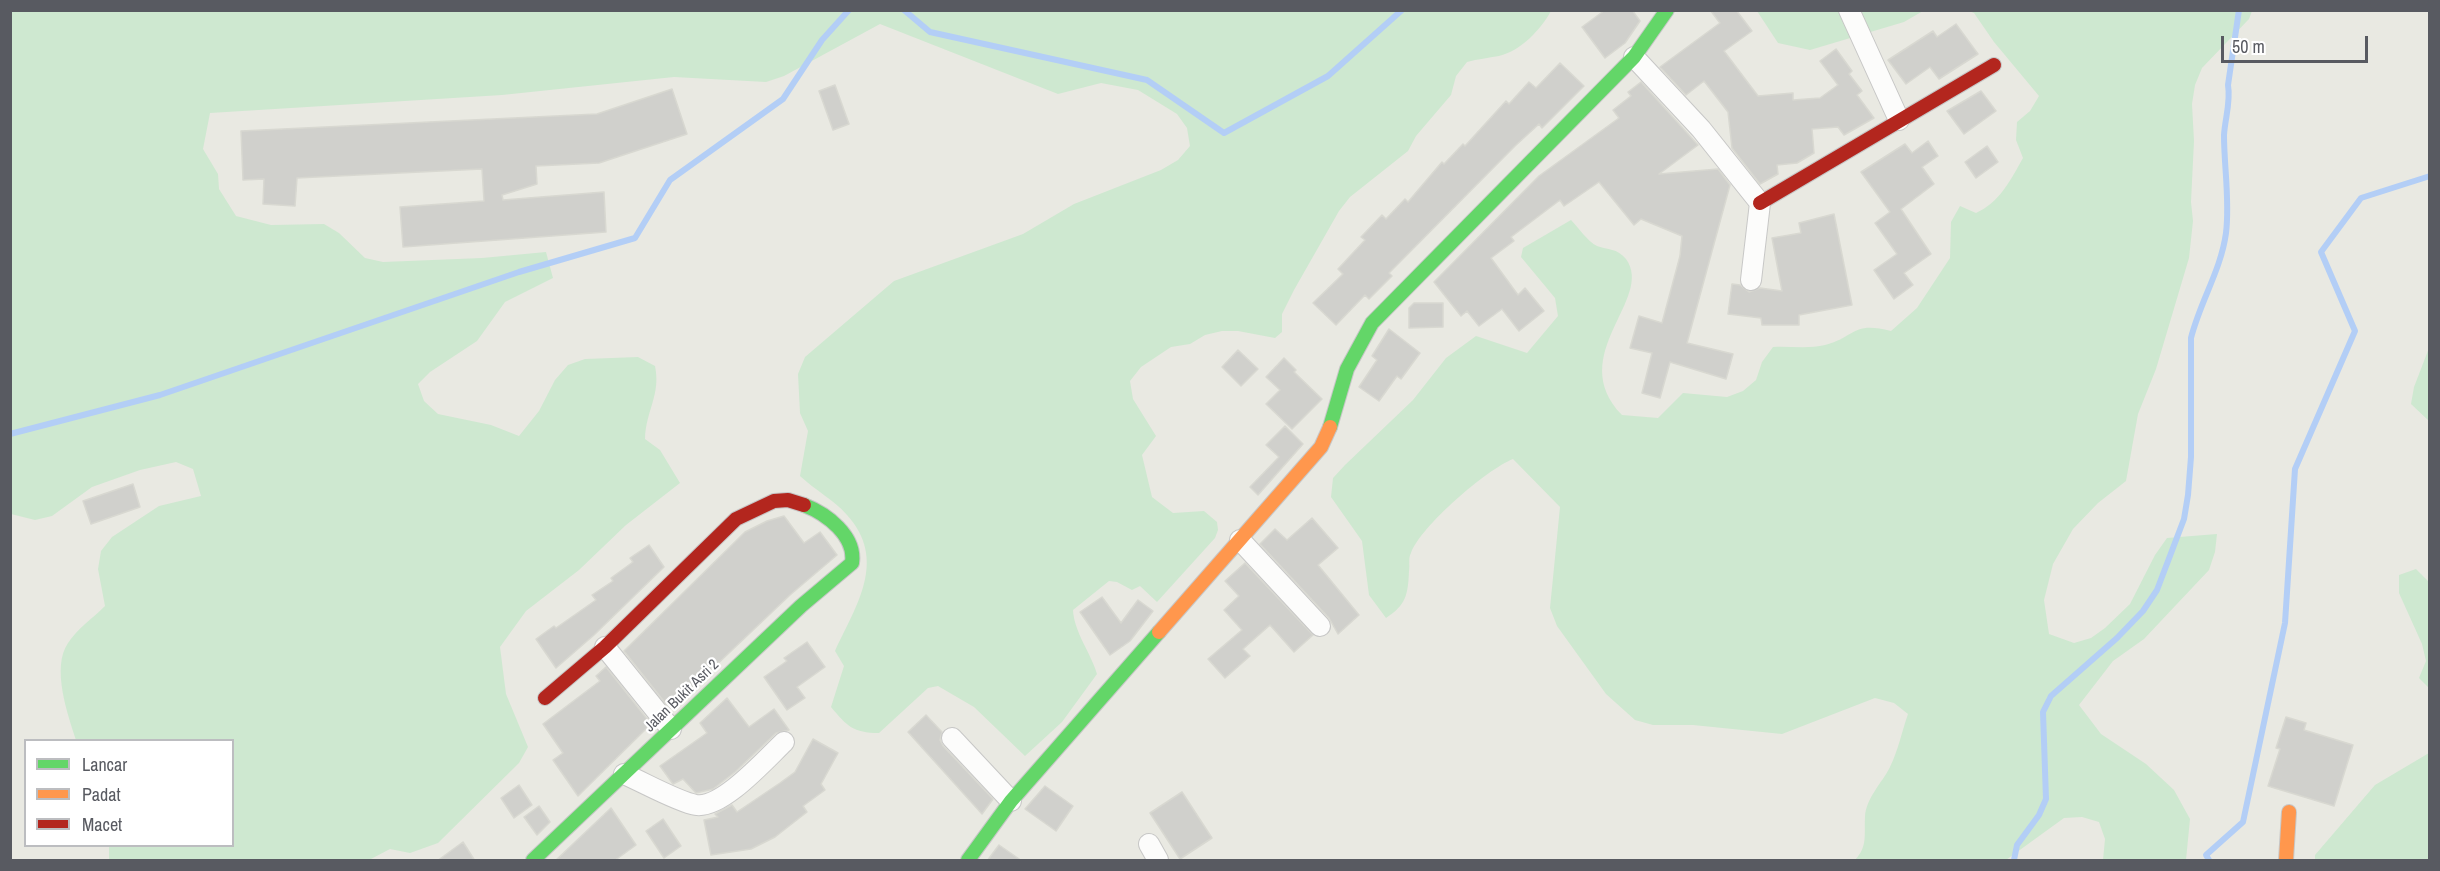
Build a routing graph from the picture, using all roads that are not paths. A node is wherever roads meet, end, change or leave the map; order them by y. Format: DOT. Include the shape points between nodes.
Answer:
graph roads {
  1 [pos="1667,10"];
  2 [pos="1849,10"];
  3 [pos="1634,57"];
  4 [pos="1994,65"];
  5 [pos="1899,120"];
  6 [pos="1760,203"];
  7 [pos="1751,280"];
  8 [pos="1240,540"];
  9 [pos="1320,626"];
  10 [pos="605,647"];
  11 [pos="545,698"];
  12 [pos="671,729"];
  13 [pos="952,738"];
  14 [pos="784,742"];
  15 [pos="624,774"];
  16 [pos="1011,801"];
  17 [pos="2289,812"];
  18 [pos="534,860"];
  19 [pos="968,861"];
  20 [pos="2286,861"];
  1 -- 3 [label="street"];
  2 -- 5 [label="street"];
  3 -- 6 [label="street" via="1701,129"];
  3 -- 8 [label="street" via="1372,323 1347,369 1333,422 1321,447"];
  4 -- 5 [label="street"];
  5 -- 6 [label="street"];
  6 -- 7 [label="street"];
  8 -- 9 [label="street"];
  8 -- 16 [label="street"];
  10 -- 11 [label="street"];
  10 -- 12 [label="street"];
  10 -- 12 [label="street, Jalan Bukit Asri 2" via="736,519 762,505 789,500 826,517 852,544 852,563"];
  12 -- 15 [label="street, Jalan Bukit Asri 2"];
  13 -- 16 [label="street"];
  14 -- 15 [label="street" via="736,787 698,806"];
  15 -- 18 [label="street, Jalan Bukit Asri 2"];
  16 -- 19 [label="street"];
  17 -- 20 [label="street"];
}
